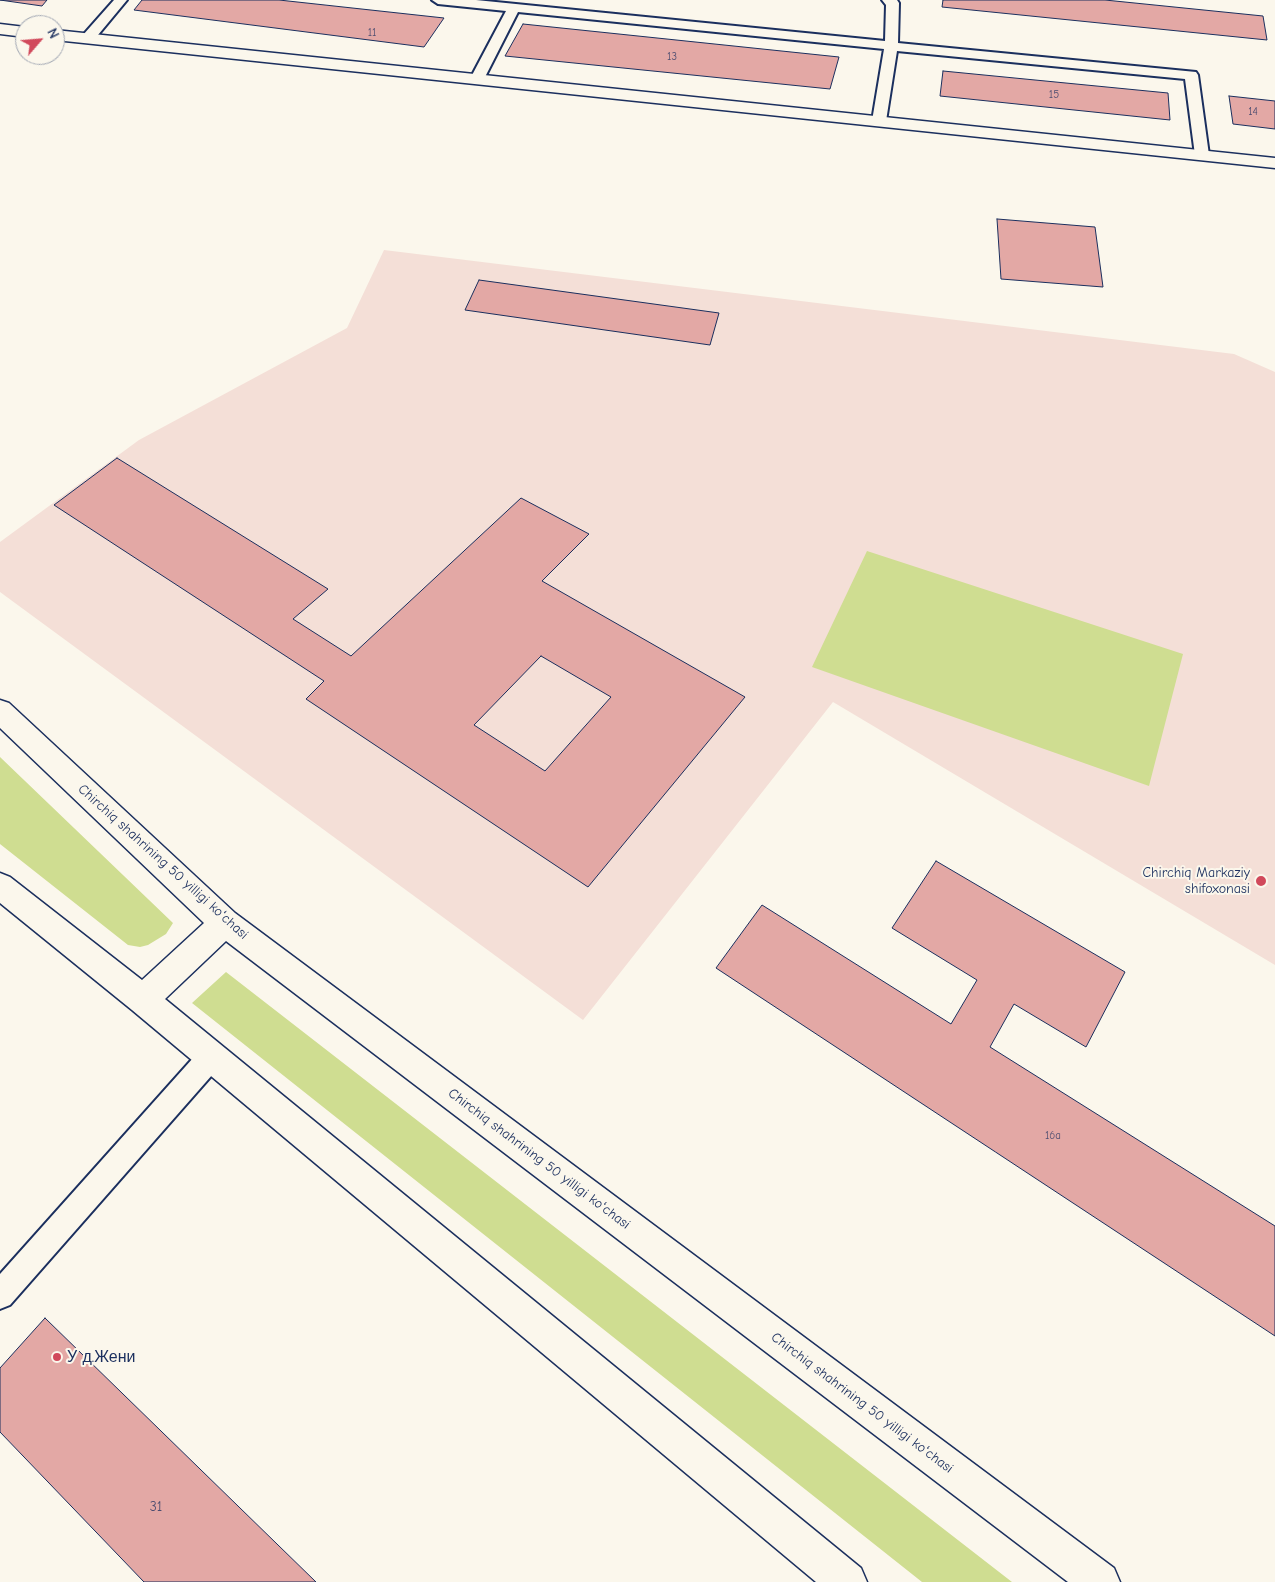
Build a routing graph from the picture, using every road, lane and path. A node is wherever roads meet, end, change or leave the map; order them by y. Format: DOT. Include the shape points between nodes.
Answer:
graph roads {
  1 [pos="121,0"];
  2 [pos="438,0"];
  3 [pos="892,1"];
  4 [pos="558,6"];
  5 [pos="514,8"];
  6 [pos="0,29"];
  7 [pos="15,31"];
  8 [pos="65,36"];
  9 [pos="88,38"];
  10 [pos="891,46"];
  11 [pos="477,79"];
  12 [pos="879,121"];
  13 [pos="1202,155"];
  14 [pos="1275,162"];
  15 [pos="0,711"];
  16 [pos="0,886"];
  17 [pos="225,923"];
  18 [pos="143,1000"];
  19 [pos="211,1057"];
  20 [pos="0,1295"];
  21 [pos="847,1582"];
  22 [pos="1100,1582"];
  1 -- 9 [label="lane"];
  2 -- 5 [label="lane"];
  3 -- 10 [label="lane"];
  4 -- 5 [label="lane"];
  4 -- 10 [label="lane"];
  5 -- 11 [label="lane"];
  6 -- 7 [label="main road"];
  8 -- 9 [label="main road"];
  9 -- 11 [label="main road"];
  10 -- 12 [label="lane"];
  10 -- 13 [label="lane" via="1190,75"];
  11 -- 12 [label="main road"];
  12 -- 13 [label="main road"];
  13 -- 14 [label="main road"];
  15 -- 17 [label="main road, Chirchiq shahrining 50 yilligi koʻchasi"];
  16 -- 18 [label="main road"];
  17 -- 18 [label="main road"];
  17 -- 22 [label="main road, Chirchiq shahrining 50 yilligi koʻchasi"];
  18 -- 19 [label="main road"];
  19 -- 20 [label="lane"];
  19 -- 21 [label="main road"];
}
